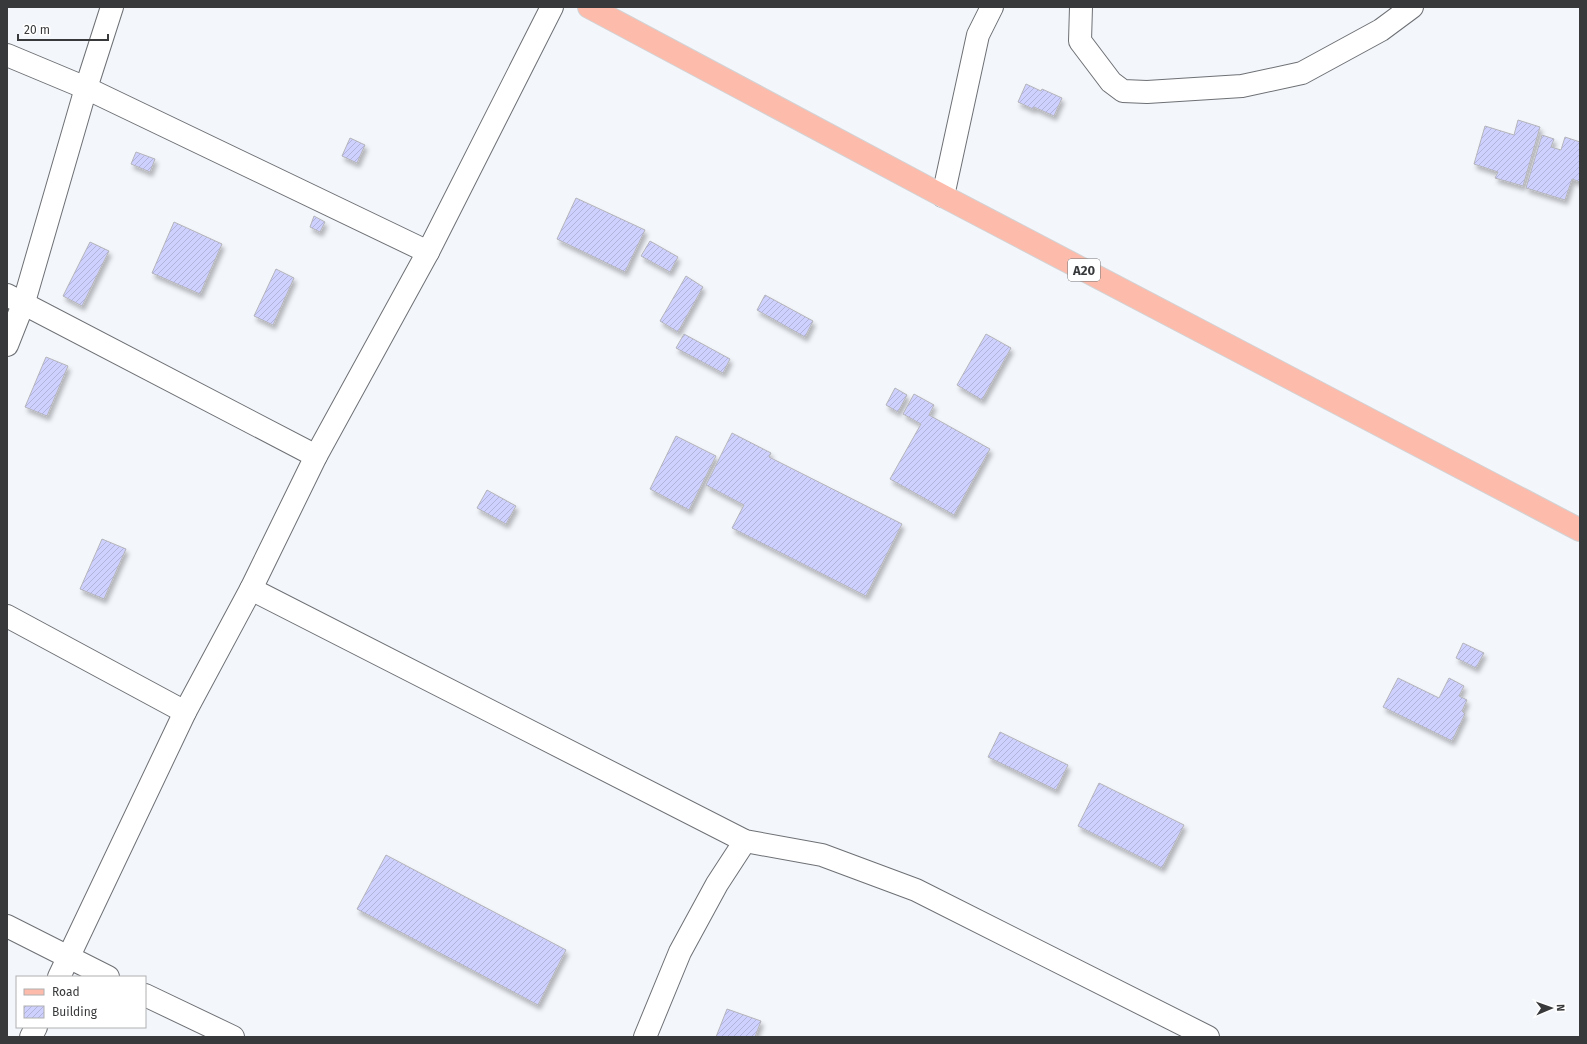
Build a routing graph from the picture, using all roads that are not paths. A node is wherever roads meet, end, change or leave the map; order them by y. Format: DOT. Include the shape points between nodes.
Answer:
graph roads {
  1 [pos="112,7"];
  2 [pos="552,7"];
  3 [pos="589,7"];
  4 [pos="992,7"];
  5 [pos="1081,7"];
  6 [pos="1412,7"];
  7 [pos="7,55"];
  8 [pos="86,88"];
  9 [pos="943,196"];
  10 [pos="428,252"];
  11 [pos="15,298"];
  12 [pos="7,345"];
  13 [pos="316,456"];
  14 [pos="1580,530"];
  15 [pos="251,589"];
  16 [pos="7,616"];
  17 [pos="186,712"];
  18 [pos="745,841"];
  19 [pos="7,926"];
  20 [pos="64,967"];
  21 [pos="104,976"];
  22 [pos="146,995"];
  23 [pos="36,1028"];
  24 [pos="31,1037"];
  25 [pos="233,1037"];
  26 [pos="645,1037"];
  27 [pos="1208,1037"];
  1 -- 8 [label="street"];
  2 -- 10 [label="street"];
  3 -- 9 [label="main road, A20"];
  4 -- 9 [label="street" via="978,35"];
  5 -- 6 [label="street" via="1080,41 1111,82 1123,91 1147,92 1242,86 1302,73 1381,30"];
  7 -- 8 [label="street"];
  8 -- 10 [label="street"];
  8 -- 11 [label="street"];
  9 -- 14 [label="main road, A20"];
  10 -- 13 [label="street"];
  11 -- 12 [label="street"];
  11 -- 13 [label="street"];
  13 -- 15 [label="street"];
  15 -- 17 [label="street"];
  15 -- 18 [label="street"];
  16 -- 17 [label="street"];
  17 -- 20 [label="street"];
  18 -- 26 [label="street" via="717,884 680,952"];
  18 -- 27 [label="street" via="822,855 916,890"];
  19 -- 20 [label="street"];
  20 -- 21 [label="street"];
  22 -- 25 [label="street"];
  23 -- 24 [label="street"];
}
